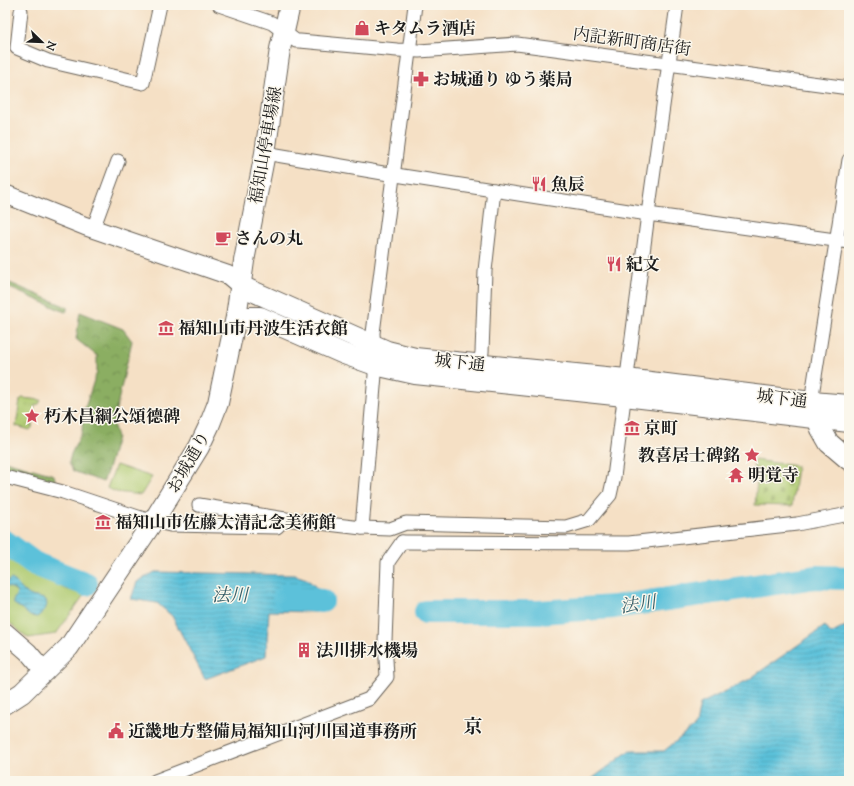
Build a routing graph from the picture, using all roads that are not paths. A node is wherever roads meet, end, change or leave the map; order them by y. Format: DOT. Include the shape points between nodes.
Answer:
graph roads {
  1 [pos="160,5"];
  2 [pos="219,5"];
  3 [pos="290,5"];
  4 [pos="415,5"];
  5 [pos="676,5"];
  6 [pos="21,11"];
  7 [pos="283,32"];
  8 [pos="409,50"];
  9 [pos="669,65"];
  10 [pos="849,88"];
  11 [pos="265,153"];
  12 [pos="849,160"];
  13 [pos="118,161"];
  14 [pos="393,174"];
  15 [pos="494,190"];
  16 [pos="5,194"];
  17 [pos="648,214"];
  18 [pos="93,229"];
  19 [pos="836,241"];
  20 [pos="849,242"];
  21 [pos="241,286"];
  22 [pos="236,317"];
  23 [pos="374,345"];
  24 [pos="480,364"];
  25 [pos="374,365"];
  26 [pos="625,388"];
  27 [pos="849,405"];
  28 [pos="815,410"];
  29 [pos="849,422"];
  30 [pos="849,460"];
  31 [pos="5,477"];
  32 [pos="199,505"];
  33 [pos="849,514"];
  34 [pos="285,519"];
  35 [pos="154,520"];
  36 [pos="362,528"];
  37 [pos="390,529"];
  38 [pos="402,542"];
  39 [pos="5,632"];
  40 [pos="45,672"];
  41 [pos="5,704"];
  42 [pos="155,781"];
  1 -- 6 [label="street" via="143,83 48,61 17,48"];
  2 -- 7 [label="street, 内記新町商店街" via="272,23"];
  3 -- 7 [label="main road, 福知山停車場線"];
  4 -- 8 [label="street"];
  5 -- 9 [label="street"];
  7 -- 8 [label="street, 内記新町商店街" via="300,42"];
  7 -- 11 [label="main road, 福知山停車場線"];
  8 -- 9 [label="street, 内記新町商店街" via="517,44"];
  8 -- 14 [label="street"];
  9 -- 10 [label="street, 内記新町商店街"];
  9 -- 17 [label="street"];
  11 -- 14 [label="street"];
  11 -- 21 [label="main road, 福知山停車場線"];
  12 -- 19 [label="street"];
  13 -- 18 [label="street"];
  14 -- 15 [label="street"];
  14 -- 23 [label="street" via="373,333"];
  15 -- 17 [label="street"];
  15 -- 24 [label="street" via="484,271"];
  16 -- 18 [label="street"];
  17 -- 19 [label="street"];
  17 -- 26 [label="street"];
  18 -- 21 [label="street" via="228,275"];
  19 -- 20 [label="street"];
  19 -- 28 [label="street" via="813,389"];
  21 -- 22 [label="main road, お城通り"];
  21 -- 23 [label="main road, 城下通"];
  21 -- 25 [label="main road, 城下通" via="262,305 344,343"];
  22 -- 25 [label="main road, 城下通" via="260,317"];
  22 -- 35 [label="main road, お城通り" via="218,403 209,426"];
  23 -- 24 [label="main road, 城下通" via="415,358"];
  23 -- 25 [label="street"];
  24 -- 26 [label="main road, 城下通"];
  25 -- 26 [label="main road, 城下通" via="415,374"];
  25 -- 36 [label="street"];
  26 -- 28 [label="main road, 城下通"];
  26 -- 37 [label="street" via="610,495 589,520 566,527 406,523"];
  27 -- 28 [label="main road, 城下通"];
  28 -- 29 [label="main road, 城下通"];
  28 -- 30 [label="main road" via="821,430 829,443"];
  31 -- 35 [label="street"];
  32 -- 34 [label="street"];
  33 -- 38 [label="street" via="797,524 629,543"];
  34 -- 35 [label="street" via="277,527 170,525"];
  34 -- 36 [label="street"];
  35 -- 40 [label="main road, お城通り" via="69,647"];
  36 -- 37 [label="street"];
  37 -- 38 [label="street" via="395,531"];
  38 -- 42 [label="street" via="388,562 385,641 387,677 369,699"];
  39 -- 40 [label="street" via="28,652"];
  40 -- 41 [label="main road, お城通り" via="22,693"];
}
